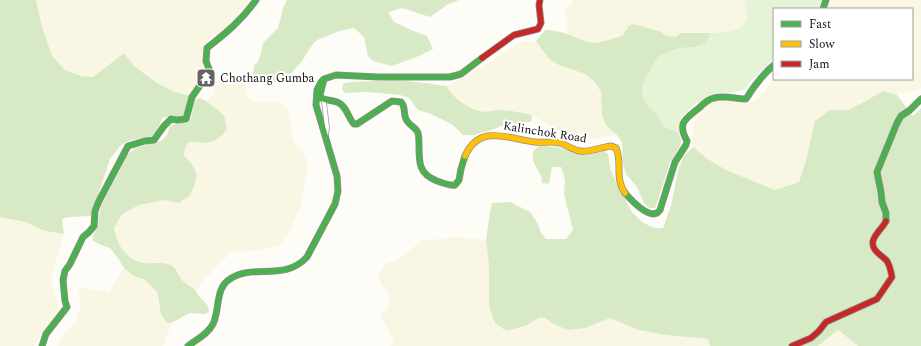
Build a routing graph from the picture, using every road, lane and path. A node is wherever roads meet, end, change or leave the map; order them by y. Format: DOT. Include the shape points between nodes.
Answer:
graph roads {
  1 [pos="256,0"];
  2 [pos="540,0"];
  3 [pos="773,66"];
  4 [pos="324,79"];
  5 [pos="322,99"];
  6 [pos="921,99"];
  7 [pos="326,139"];
  8 [pos="42,346"];
  9 [pos="188,346"];
  10 [pos="792,346"];
  1 -- 8 [label="street" via="231,29 207,48 208,74 192,97 186,119 171,119 154,140 128,146 99,201 94,226 83,237 65,271 63,280 66,307 64,313 48,329"];
  2 -- 4 [label="street" via="541,23 538,29 514,35 461,74 450,77 336,75"];
  3 -- 5 [label="street, Kalinchok Road" via="762,76 746,99 714,97 684,120 682,128 686,145 675,162 660,210 654,214 646,212 624,192 620,184 618,152 610,146 580,151 560,143 532,142 508,136 485,136 475,140 461,169 459,181 452,186 426,175 421,169 418,133 406,121 401,102 392,101 356,124 340,103"];
  4 -- 5 [label="street" via="320,95"];
  4 -- 7 [label="street" via="316,90 316,101"];
  5 -- 7 [label="street" via="327,127"];
  6 -- 10 [label="street" via="901,116 897,123 877,177 882,190 886,219 873,244 885,258 892,277 877,299 826,322 811,338"];
  7 -- 9 [label="street" via="338,176 338,196 307,257 289,269 246,272 228,279 220,293 212,325"];
}
